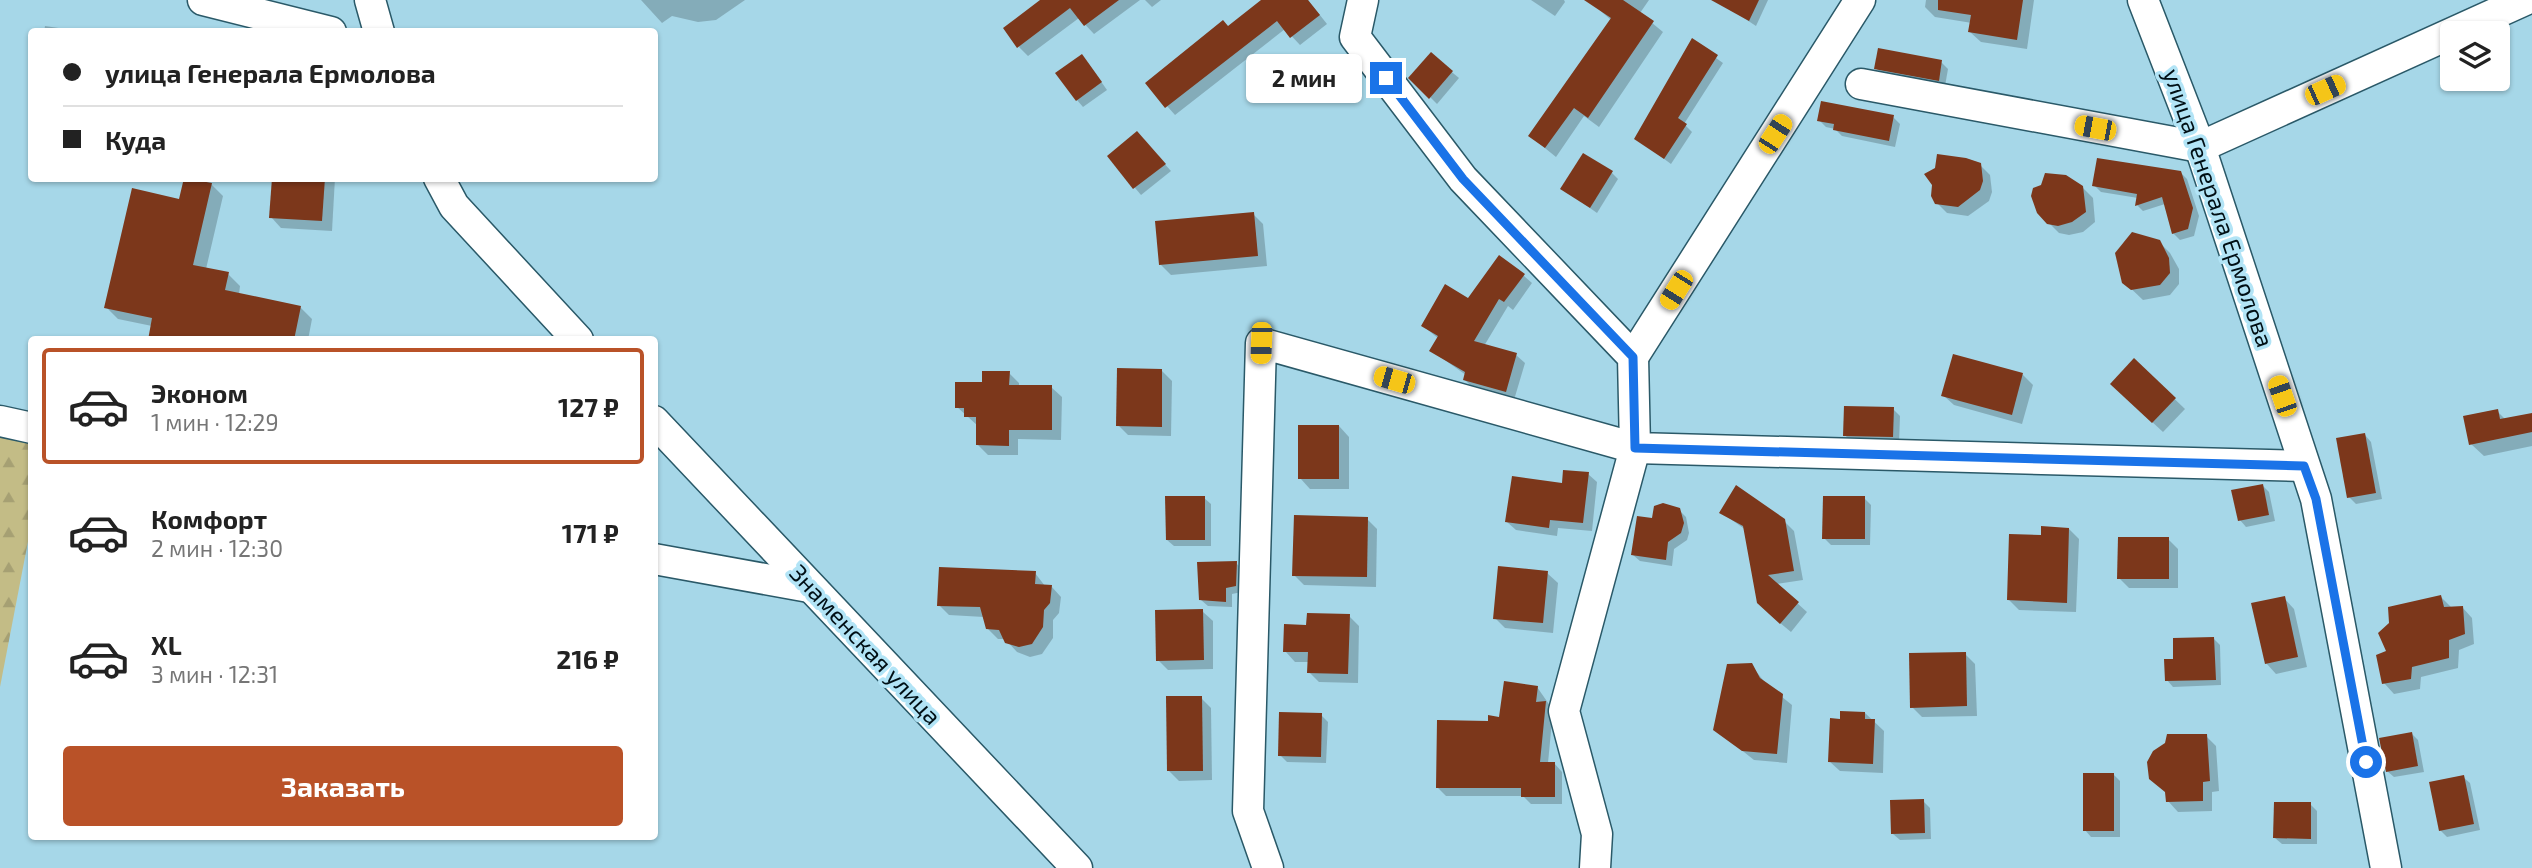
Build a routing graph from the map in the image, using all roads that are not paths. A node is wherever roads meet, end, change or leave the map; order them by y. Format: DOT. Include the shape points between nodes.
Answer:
graph roads {
  1 [pos="203,0"];
  2 [pos="370,0"];
  3 [pos="1363,0"];
  4 [pos="1860,0"];
  5 [pos="2143,0"];
  6 [pos="2525,0"];
  7 [pos="315,28"];
  8 [pos="378,28"];
  9 [pos="1861,84"];
  10 [pos="2200,147"];
  11 [pos="441,182"];
  12 [pos="574,336"];
  13 [pos="1633,357"];
  14 [pos="0,421"];
  15 [pos="658,425"];
  16 [pos="28,427"];
  17 [pos="1635,448"];
  18 [pos="2304,466"];
  19 [pos="658,560"];
  20 [pos="809,587"];
  21 [pos="1077,868"];
  22 [pos="1268,868"];
  23 [pos="1595,868"];
  24 [pos="2386,868"];
  1 -- 7 [label="street"];
  2 -- 8 [label="street"];
  3 -- 13 [label="street" via="1355,37 1363,48 1463,179"];
  4 -- 13 [label="street"];
  5 -- 10 [label="street, улица Генерала Ермолова"];
  6 -- 10 [label="street"];
  9 -- 10 [label="street"];
  10 -- 18 [label="street, улица Генерала Ермолова"];
  11 -- 12 [label="street" via="454,206"];
  13 -- 17 [label="street"];
  14 -- 16 [label="street"];
  15 -- 20 [label="street, Знаменская улица"];
  17 -- 18 [label="street"];
  17 -- 22 [label="street" via="1261,343 1248,811"];
  17 -- 23 [label="street" via="1564,711 1597,834"];
  18 -- 24 [label="street, улица Генерала Ермолова" via="2316,499"];
  19 -- 20 [label="street"];
  20 -- 21 [label="street, Знаменская улица"];
}
